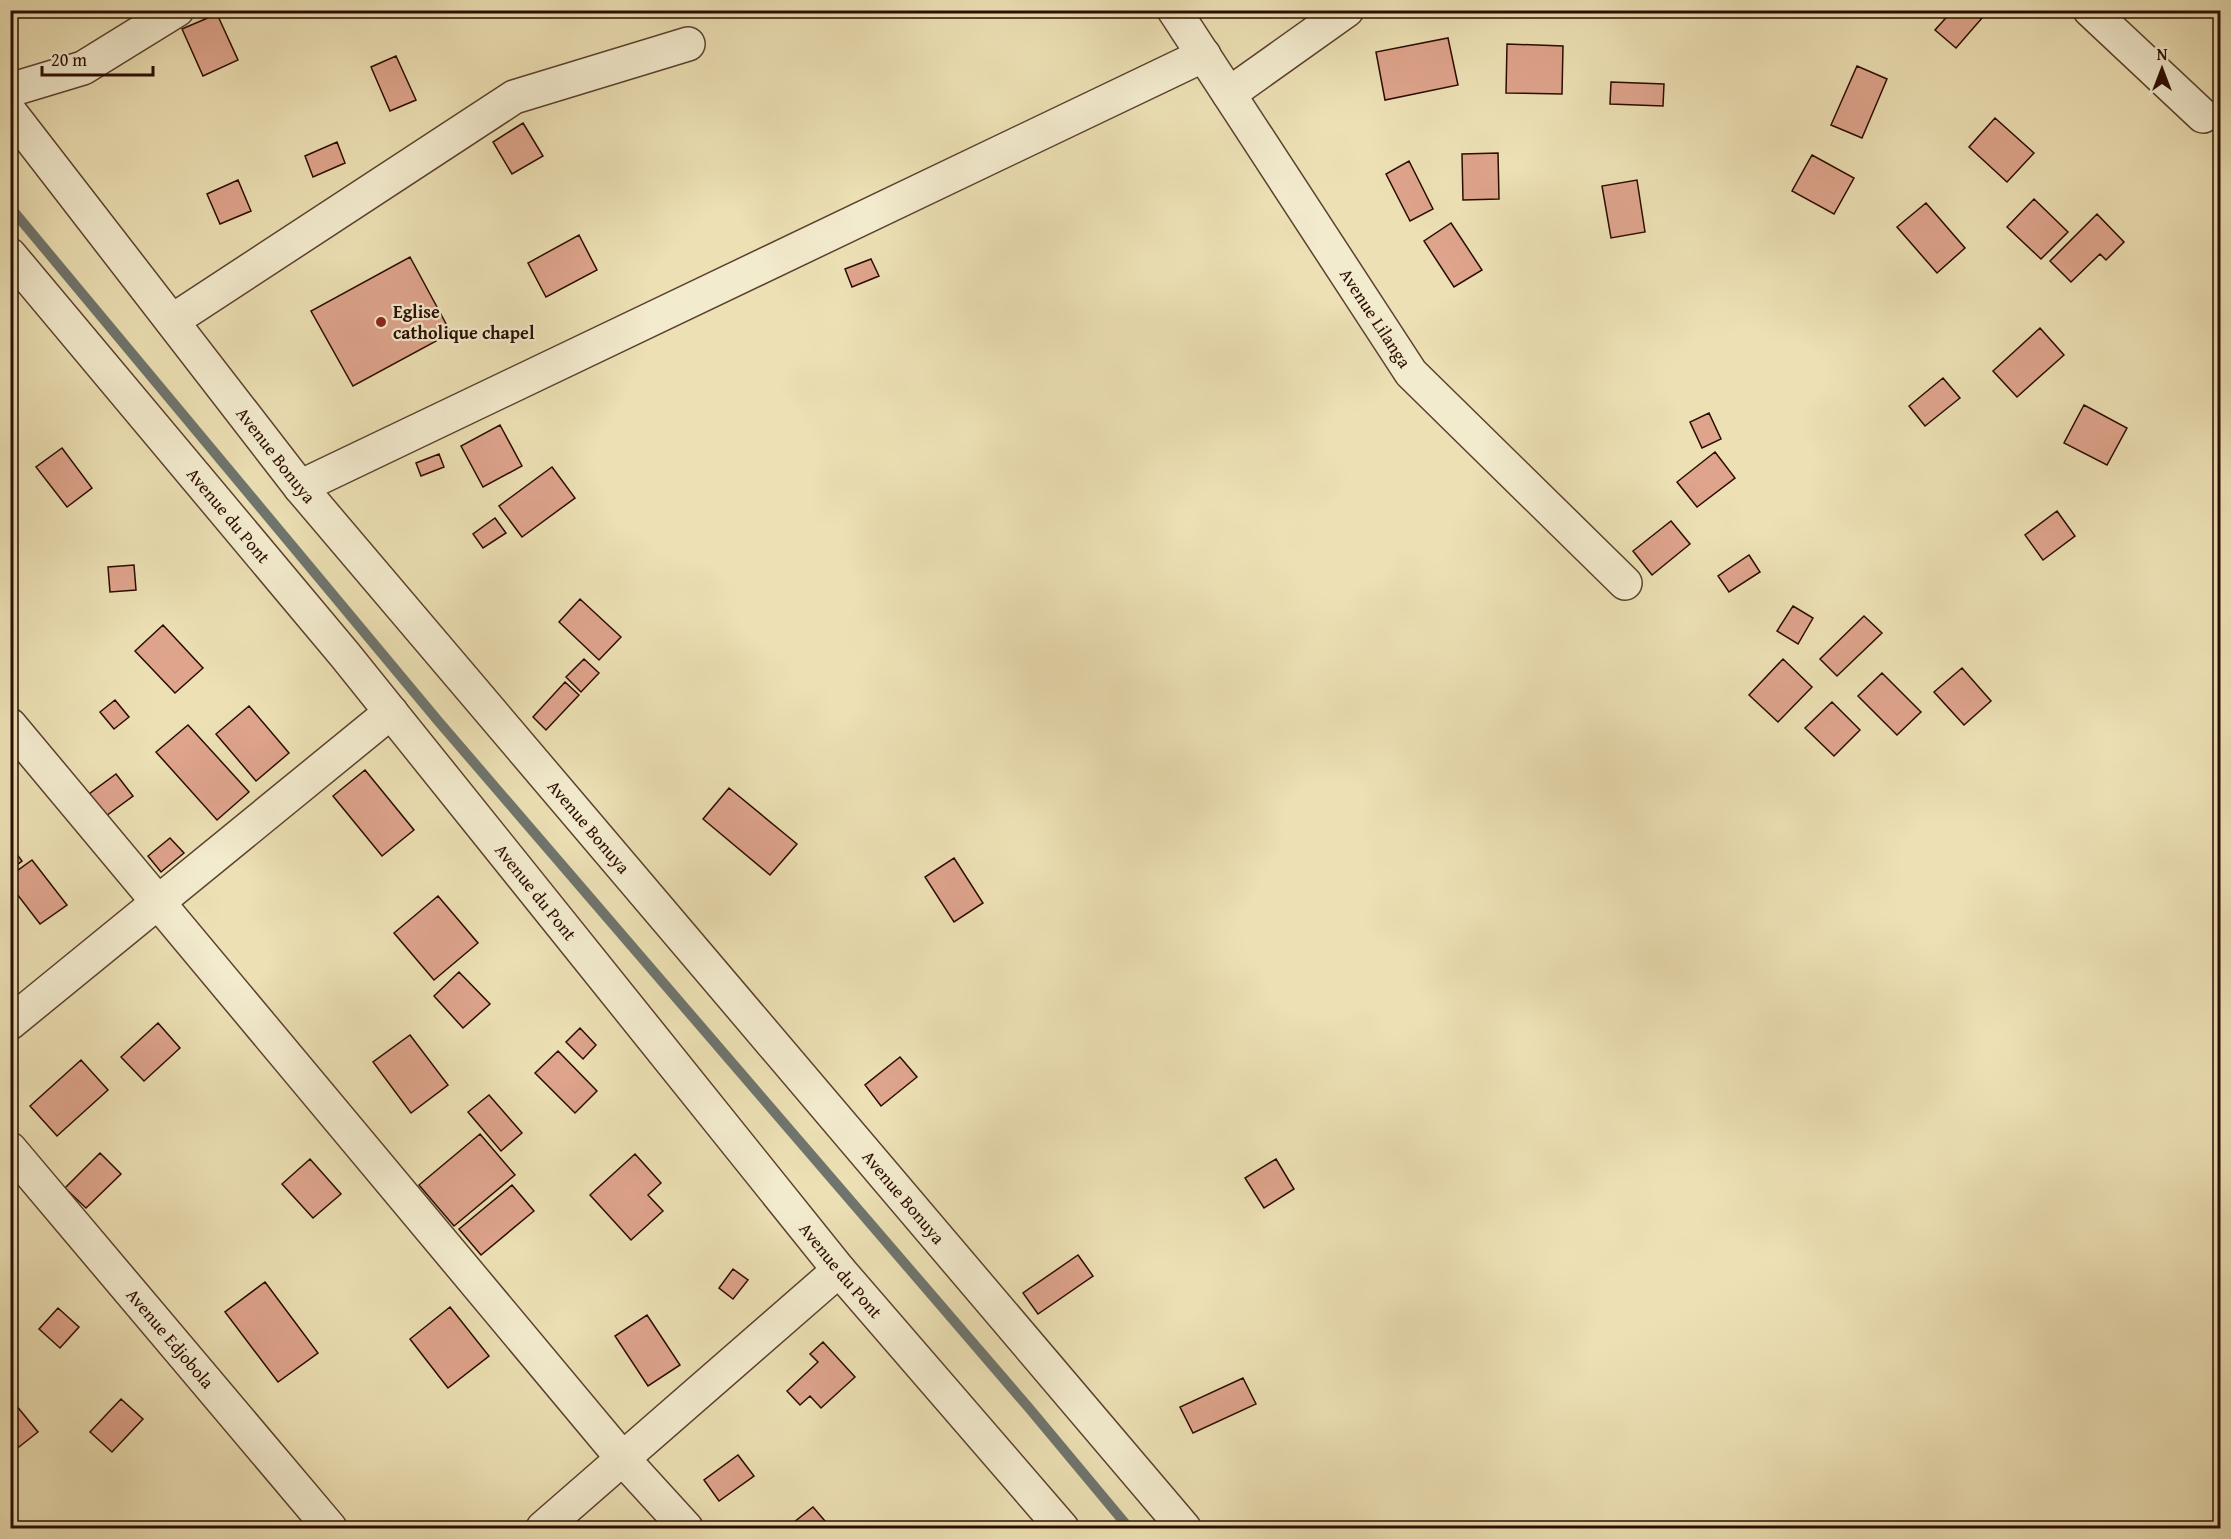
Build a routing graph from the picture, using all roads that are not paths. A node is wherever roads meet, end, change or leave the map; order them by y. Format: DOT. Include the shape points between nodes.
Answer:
graph roads {
  1 [pos="177,10"];
  2 [pos="1174,10"];
  3 [pos="1347,10"];
  4 [pos="2090,10"];
  5 [pos="688,44"];
  6 [pos="1204,56"];
  7 [pos="10,90"];
  8 [pos="1229,94"];
  9 [pos="10,112"];
  10 [pos="2203,116"];
  11 [pos="10,255"];
  12 [pos="172,321"];
  13 [pos="300,487"];
  14 [pos="1625,583"];
  15 [pos="391,712"];
  16 [pos="10,725"];
  17 [pos="158,903"];
  18 [pos="10,1023"];
  19 [pos="10,1149"];
  20 [pos="839,1270"];
  21 [pos="623,1458"];
  22 [pos="330,1528"];
  23 [pos="543,1528"];
  24 [pos="686,1528"];
  25 [pos="1062,1528"];
  26 [pos="1184,1528"];
  1 -- 7 [label="street" via="83,68"];
  2 -- 6 [label="street, Avenue Lilanga"];
  3 -- 8 [label="street"];
  4 -- 10 [label="street"];
  5 -- 12 [label="street" via="514,97"];
  6 -- 8 [label="street, Avenue Lilanga"];
  6 -- 13 [label="street"];
  8 -- 14 [label="street, Avenue Lilanga" via="1411,373"];
  9 -- 12 [label="street, Avenue Bonuya"];
  11 -- 15 [label="street, Avenue du Pont"];
  12 -- 13 [label="street, Avenue Bonuya"];
  13 -- 26 [label="street, Avenue Bonuya"];
  15 -- 17 [label="street"];
  15 -- 20 [label="street, Avenue du Pont"];
  16 -- 17 [label="street"];
  17 -- 18 [label="street"];
  17 -- 21 [label="street"];
  19 -- 22 [label="street, Avenue Edjobola"];
  20 -- 21 [label="street"];
  20 -- 25 [label="street, Avenue du Pont"];
  21 -- 23 [label="street"];
  21 -- 24 [label="street"];
}
